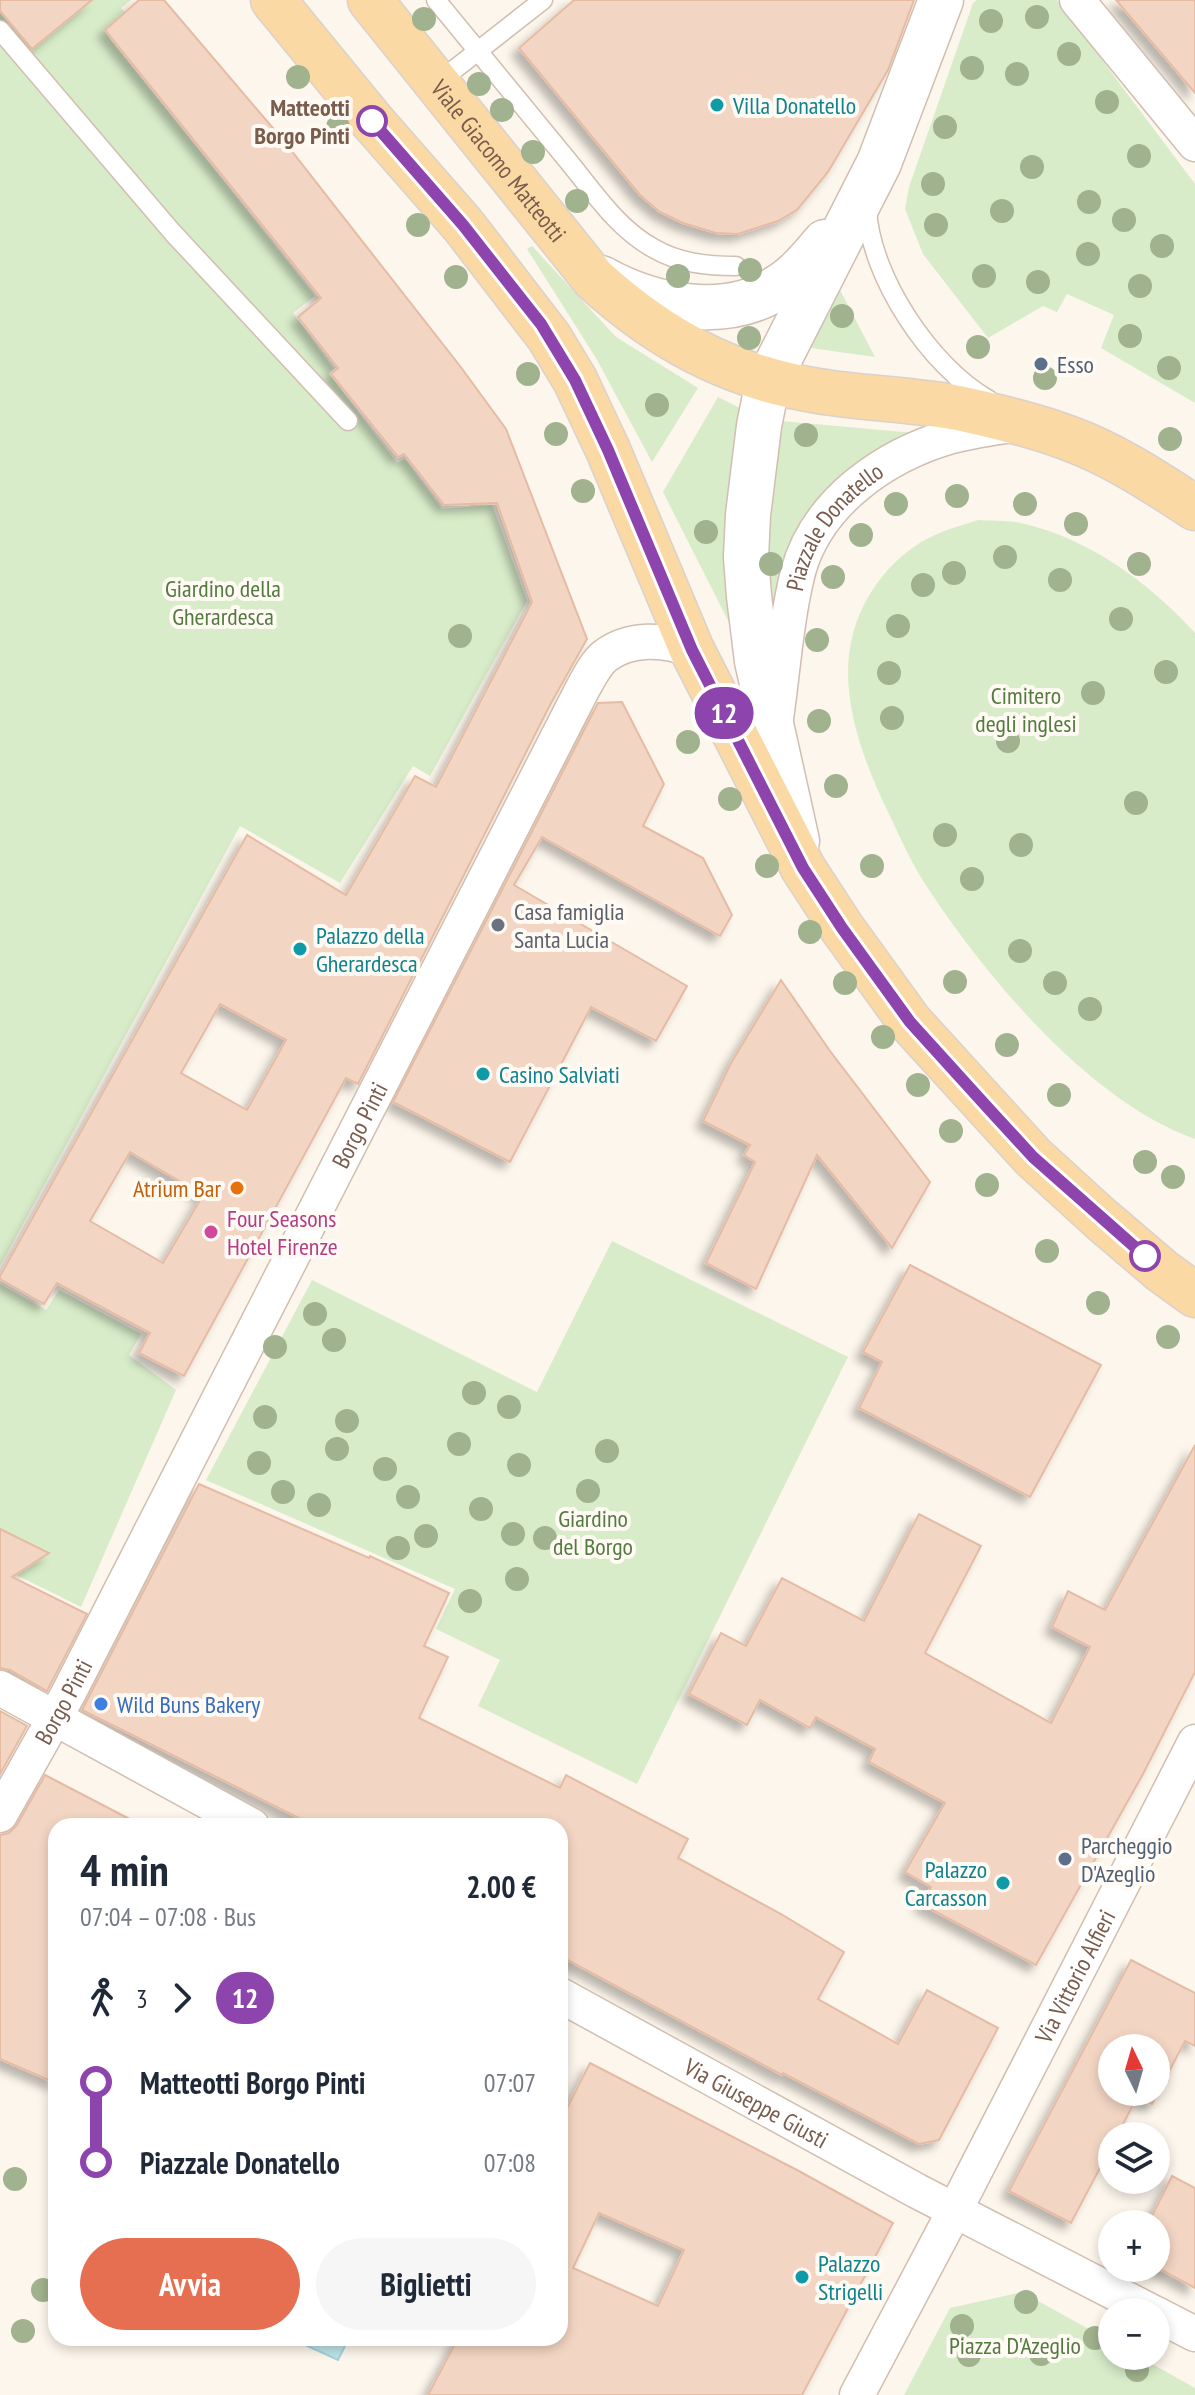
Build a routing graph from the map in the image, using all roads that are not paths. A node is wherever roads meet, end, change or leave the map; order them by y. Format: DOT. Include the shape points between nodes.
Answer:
graph roads {
  1 [pos="273,0"];
  2 [pos="370,0"];
  3 [pos="436,0"];
  4 [pos="543,0"];
  5 [pos="941,0"];
  6 [pos="1077,0"];
  7 [pos="0,30"];
  8 [pos="479,52"];
  9 [pos="437,83"];
  10 [pos="1195,144"];
  11 [pos="864,195"];
  12 [pos="736,266"];
  13 [pos="584,267"];
  14 [pos="637,315"];
  15 [pos="768,381"];
  16 [pos="348,421"];
  17 [pos="1032,427"];
  18 [pos="1195,508"];
  19 [pos="692,650"];
  20 [pos="774,738"];
  21 [pos="803,868"];
  22 [pos="1184,1279"];
  23 [pos="0,1688"];
  24 [pos="55,1718"];
  25 [pos="1195,1742"];
  26 [pos="0,1815"];
  27 [pos="237,1818"];
  28 [pos="568,1999"];
  29 [pos="955,2210"];
  30 [pos="1125,2298"];
  31 [pos="1170,2321"];
  32 [pos="1195,2334"];
  33 [pos="857,2395"];
  1 -- 19 [label="main road, Piazzale Donatello" via="541,324 608,450"];
  2 -- 9 [label="main road, Viale Giacomo Matteotti"];
  3 -- 8 [label="lane"];
  4 -- 8 [label="lane"];
  5 -- 11 [label="street, Piazzale Donatello"];
  6 -- 10 [label="street"];
  7 -- 16 [label="lane" via="173,233"];
  8 -- 9 [label="lane"];
  8 -- 12 [label="lane" via="638,238 689,262"];
  9 -- 13 [label="main road, Viale Giacomo Matteotti"];
  11 -- 13 [label="street, Piazzale Donatello" via="792,277 742,303 694,307 656,301"];
  11 -- 15 [label="street, Piazzale Donatello"];
  11 -- 17 [label="lane, Piazzale Donatello" via="873,247 920,336 971,390"];
  13 -- 14 [label="main road, Viale Giacomo Matteotti"];
  14 -- 15 [label="main road, Piazzale Donatello" via="711,360"];
  15 -- 17 [label="main road, Piazzale Donatello" via="959,409"];
  15 -- 20 [label="street, Piazzale Donatello" via="746,557 757,661"];
  17 -- 18 [label="main road, Piazzale Donatello" via="1071,438"];
  17 -- 20 [label="street, Piazzale Donatello" via="948,437 889,463 841,499 807,547 799,572"];
  19 -- 21 [label="main road, Piazzale Donatello"];
  19 -- 24 [label="street, Borgo Pinti" via="644,642 613,652 599,662 583,688"];
  20 -- 21 [label="street, Piazzale Donatello"];
  21 -- 22 [label="main road, Piazzale Donatello" via="910,1022 1033,1157 1101,1219"];
  23 -- 24 [label="street"];
  24 -- 26 [label="street, Borgo Pinti"];
  24 -- 27 [label="street"];
  25 -- 29 [label="street, Via Vittorio Alfieri"];
  28 -- 29 [label="street, Via Giuseppe Giusti"];
  29 -- 30 [label="street, Via Giuseppe Giusti"];
  29 -- 33 [label="street, Via Vittorio Alfieri"];
  31 -- 32 [label="street, Via Giuseppe Giusti"];
}
